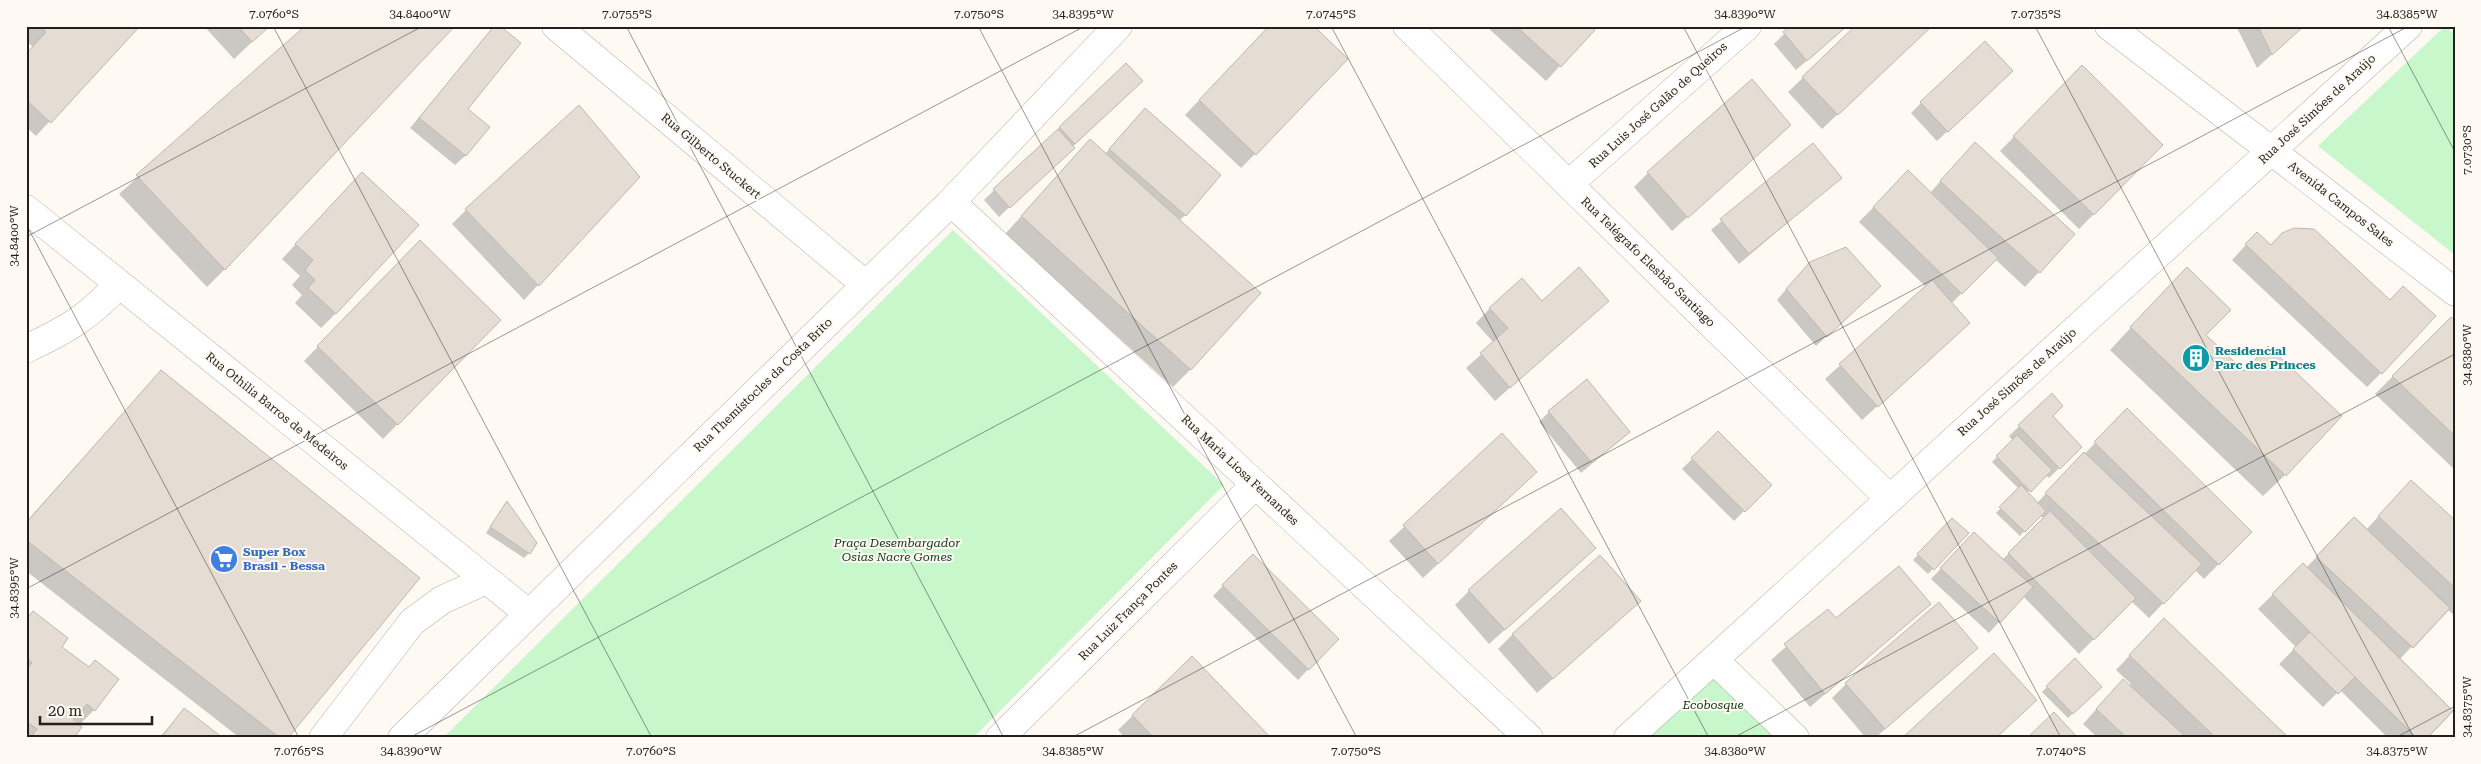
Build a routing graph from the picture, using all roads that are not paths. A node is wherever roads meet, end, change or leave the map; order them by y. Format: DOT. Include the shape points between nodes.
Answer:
graph roads {
  1 [pos="556,26"];
  2 [pos="1118,26"];
  3 [pos="1408,26"];
  4 [pos="1747,26"];
  5 [pos="2109,26"];
  6 [pos="2408,26"];
  7 [pos="2272,151"];
  8 [pos="1569,184"];
  9 [pos="951,202"];
  10 [pos="26,209"];
  11 [pos="120,284"];
  12 [pos="866,285"];
  13 [pos="2455,292"];
  14 [pos="26,349"];
  15 [pos="1255,485"];
  16 [pos="1889,498"];
  17 [pos="486,580"];
  18 [pos="528,613"];
  19 [pos="1714,660"];
  20 [pos="323,738"];
  21 [pos="402,738"];
  22 [pos="1000,738"];
  23 [pos="1529,738"];
  24 [pos="1628,738"];
  25 [pos="1795,738"];
  1 -- 12 [label="street, Rua Gilberto Stuckert"];
  2 -- 9 [label="street, Rua Themístocles da Costa Brito"];
  3 -- 8 [label="street, Rua Telégrafo Elesbão Santiago"];
  4 -- 8 [label="street, Rua Luis José Galão de Queiros"];
  5 -- 7 [label="street, Avenida Campos Sales"];
  6 -- 7 [label="street, Rua José Simões de Araújo"];
  7 -- 13 [label="street, Avenida Campos Sales"];
  7 -- 16 [label="street, Rua José Simões de Araújo"];
  8 -- 16 [label="street, Rua Telégrafo Elesbão Santiago"];
  9 -- 12 [label="street, Rua Themístocles da Costa Brito"];
  9 -- 15 [label="street, Rua Maria Liosa Fernandes"];
  10 -- 11 [label="street, Rua Othilia Barros de Medeiros"];
  11 -- 14 [label="street" via="92,312 63,332"];
  11 -- 17 [label="street, Rua Othilia Barros de Medeiros"];
  12 -- 18 [label="street, Rua Themístocles da Costa Brito"];
  15 -- 22 [label="street, Rua Luiz França Pontes"];
  15 -- 23 [label="street, Rua Maria Liosa Fernandes"];
  16 -- 19 [label="street, Rua José Simões de Araújo"];
  17 -- 18 [label="street, Rua Othilia Barros de Medeiros"];
  17 -- 20 [label="street" via="442,600 412,622"];
  18 -- 21 [label="street, Rua Themístocles da Costa Brito"];
  19 -- 24 [label="street, Rua José Simões de Araújo"];
  19 -- 25 [label="street"];
}
